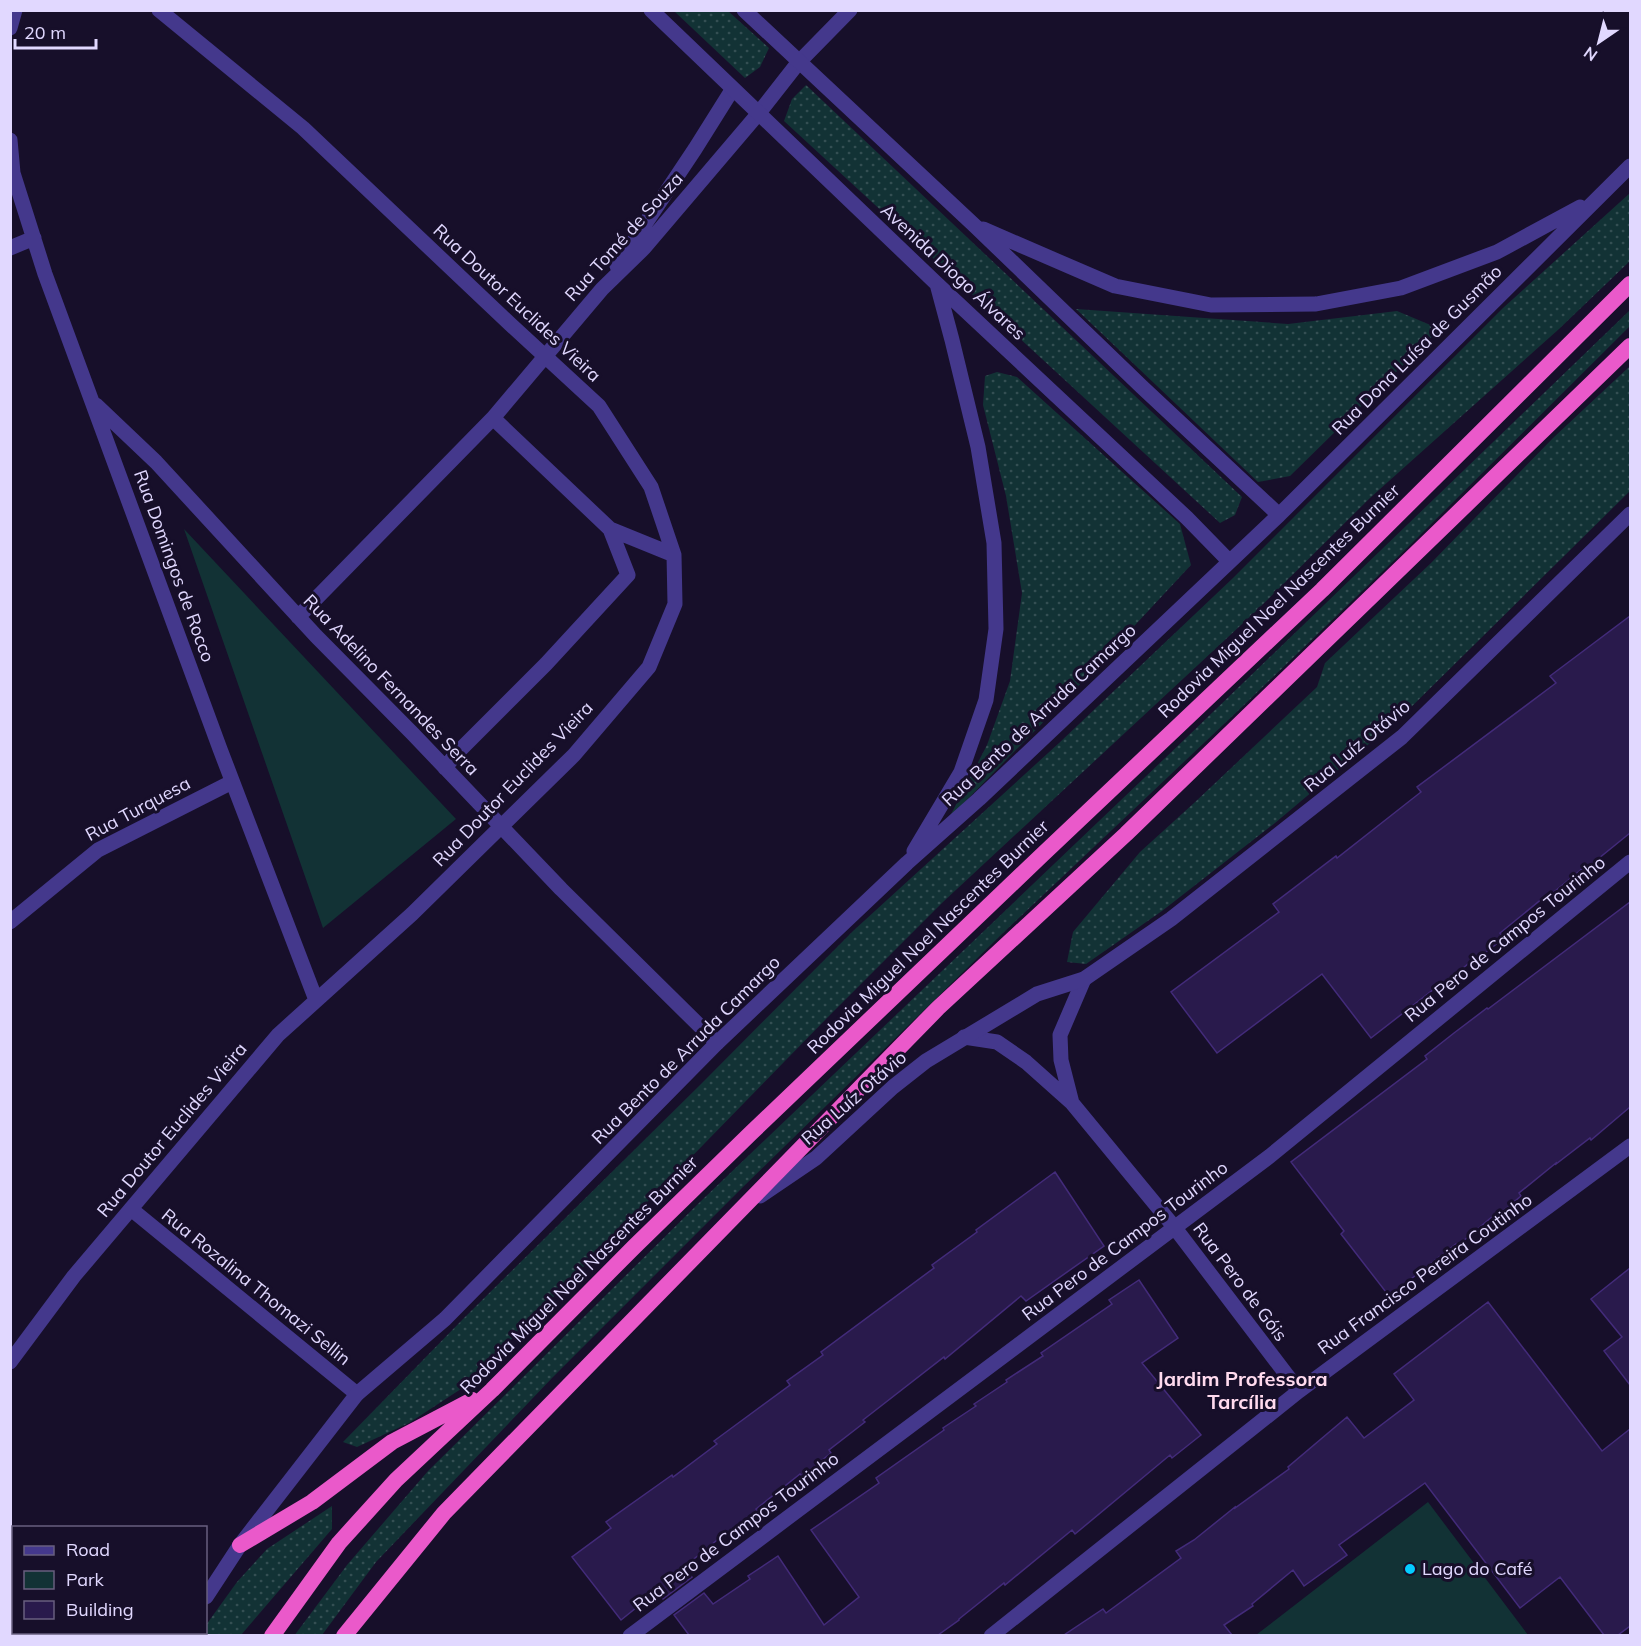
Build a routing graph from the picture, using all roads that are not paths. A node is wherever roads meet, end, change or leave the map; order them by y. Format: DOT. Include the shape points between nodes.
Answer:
graph roads {
  1 [pos="15,10"];
  2 [pos="159,10"];
  3 [pos="651,10"];
  4 [pos="744,10"];
  5 [pos="850,10"];
  6 [pos="10,28"];
  7 [pos="798,63"];
  8 [pos="732,90"];
  9 [pos="758,114"];
  10 [pos="10,140"];
  11 [pos="1630,166"];
  12 [pos="1596,199"];
  13 [pos="974,225"];
  14 [pos="34,238"];
  15 [pos="10,248"];
  16 [pos="937,284"];
  17 [pos="1630,284"];
  18 [pos="602,289"];
  19 [pos="1630,346"];
  20 [pos="545,356"];
  21 [pos="92,401"];
  22 [pos="493,418"];
  23 [pos="1630,514"];
  24 [pos="1279,515"];
  25 [pos="610,529"];
  26 [pos="674,555"];
  27 [pos="1229,561"];
  28 [pos="298,617"];
  29 [pos="446,768"];
  30 [pos="232,782"];
  31 [pos="501,827"];
  32 [pos="1630,862"];
  33 [pos="907,863"];
  34 [pos="10,922"];
  35 [pos="1084,980"];
  36 [pos="316,1000"];
  37 [pos="964,1037"];
  38 [pos="717,1043"];
  39 [pos="1072,1103"];
  40 [pos="1630,1146"];
  41 [pos="750,1203"];
  42 [pos="131,1209"];
  43 [pos="1175,1228"];
  44 [pos="10,1362"];
  45 [pos="492,1389"];
  46 [pos="1299,1391"];
  47 [pos="357,1394"];
  48 [pos="240,1545"];
  49 [pos="207,1595"];
  50 [pos="272,1635"];
  51 [pos="344,1635"];
  52 [pos="630,1635"];
  53 [pos="991,1635"];
  1 -- 6 [label="street"];
  2 -- 20 [label="street, Rua Doutor Euclides Vieira" via="303,128"];
  3 -- 8 [label="street, Avenida Diogo Álvares"];
  4 -- 7 [label="street"];
  5 -- 7 [label="street, Rua Tomé de Souza"];
  7 -- 9 [label="street, Rua Tomé de Souza"];
  7 -- 13 [label="street"];
  8 -- 9 [label="street, Avenida Diogo Álvares"];
  8 -- 18 [label="street"];
  9 -- 16 [label="street, Avenida Diogo Álvares"];
  9 -- 18 [label="street, Rua Tomé de Souza" via="644,248"];
  10 -- 14 [label="street, Rua Domingos de Rocco" via="13,173"];
  11 -- 12 [label="street, Rua Dona Luísa de Gusmão"];
  12 -- 13 [label="street" via="1497,252 1401,288 1316,304 1211,305 1115,286"];
  12 -- 24 [label="street, Rua Dona Luísa de Gusmão"];
  13 -- 24 [label="street"];
  14 -- 15 [label="street"];
  14 -- 21 [label="street, Rua Domingos de Rocco"];
  16 -- 27 [label="street, Avenida Diogo Álvares"];
  16 -- 33 [label="street" via="978,447 994,543 996,629 986,700 961,772"];
  17 -- 45 [label="highway, Rodovia Miguel Noel Nascentes Burnier" via="1322,590 751,1133"];
  18 -- 20 [label="street, Rua Tomé de Souza"];
  19 -- 41 [label="highway" via="1126,834 938,1008"];
  20 -- 22 [label="street, Rua Tomé de Souza"];
  20 -- 26 [label="street, Rua Doutor Euclides Vieira" via="599,405 651,487"];
  21 -- 28 [label="street, Rua Adelino Fernandes Serra" via="156,462"];
  21 -- 30 [label="street, Rua Domingos de Rocco"];
  22 -- 25 [label="street"];
  22 -- 28 [label="street, Rua Tomé de Souza"];
  23 -- 35 [label="street, Rua Luíz Otávio" via="1402,737 1171,919"];
  24 -- 27 [label="street, Rua Dona Luísa de Gusmão"];
  25 -- 26 [label="street"];
  25 -- 29 [label="street" via="628,575"];
  26 -- 31 [label="street, Rua Doutor Euclides Vieira" via="675,604 649,667 574,755"];
  27 -- 33 [label="street, Rua Bento de Arruda Camargo" via="979,800"];
  28 -- 29 [label="street, Rua Adelino Fernandes Serra"];
  29 -- 31 [label="street, Rua Adelino Fernandes Serra"];
  30 -- 34 [label="street, Rua Turquesa" via="98,850"];
  30 -- 36 [label="street, Rua Domingos de Rocco"];
  31 -- 36 [label="street, Rua Doutor Euclides Vieira"];
  31 -- 38 [label="street, Rua Adelino Fernandes Serra"];
  32 -- 43 [label="street, Rua Pero de Campos Tourinho" via="1270,1156"];
  33 -- 38 [label="street, Rua Bento de Arruda Camargo"];
  35 -- 37 [label="street, Rua Luíz Otávio" via="1037,994"];
  35 -- 39 [label="street" via="1060,1035 1061,1060"];
  36 -- 42 [label="street, Rua Doutor Euclides Vieira" via="278,1035"];
  37 -- 39 [label="street, Rua Pero de Góis" via="997,1042"];
  37 -- 41 [label="street, Rua Luíz Otávio" via="893,1087 816,1158"];
  38 -- 47 [label="street, Rua Bento de Arruda Camargo" via="445,1319"];
  39 -- 43 [label="street, Rua Pero de Góis"];
  40 -- 46 [label="street, Rua Francisco Pereira Coutinho"];
  41 -- 51 [label="highway" via="444,1513"];
  42 -- 44 [label="street, Rua Doutor Euclides Vieira" via="74,1276"];
  42 -- 47 [label="street, Rua Rozalina Thomazi Sellin"];
  43 -- 46 [label="street, Rua Pero de Góis"];
  43 -- 52 [label="street, Rua Pero de Campos Tourinho"];
  45 -- 48 [label="highway" via="392,1442 312,1502"];
  45 -- 50 [label="highway, Rodovia Miguel Noel Nascentes Burnier" via="396,1480 339,1543"];
  46 -- 53 [label="street, Rua Francisco Pereira Coutinho"];
  47 -- 48 [label="street, Rua Bento de Arruda Camargo"];
  48 -- 49 [label="street, Rua Bento de Arruda Camargo"];
}
